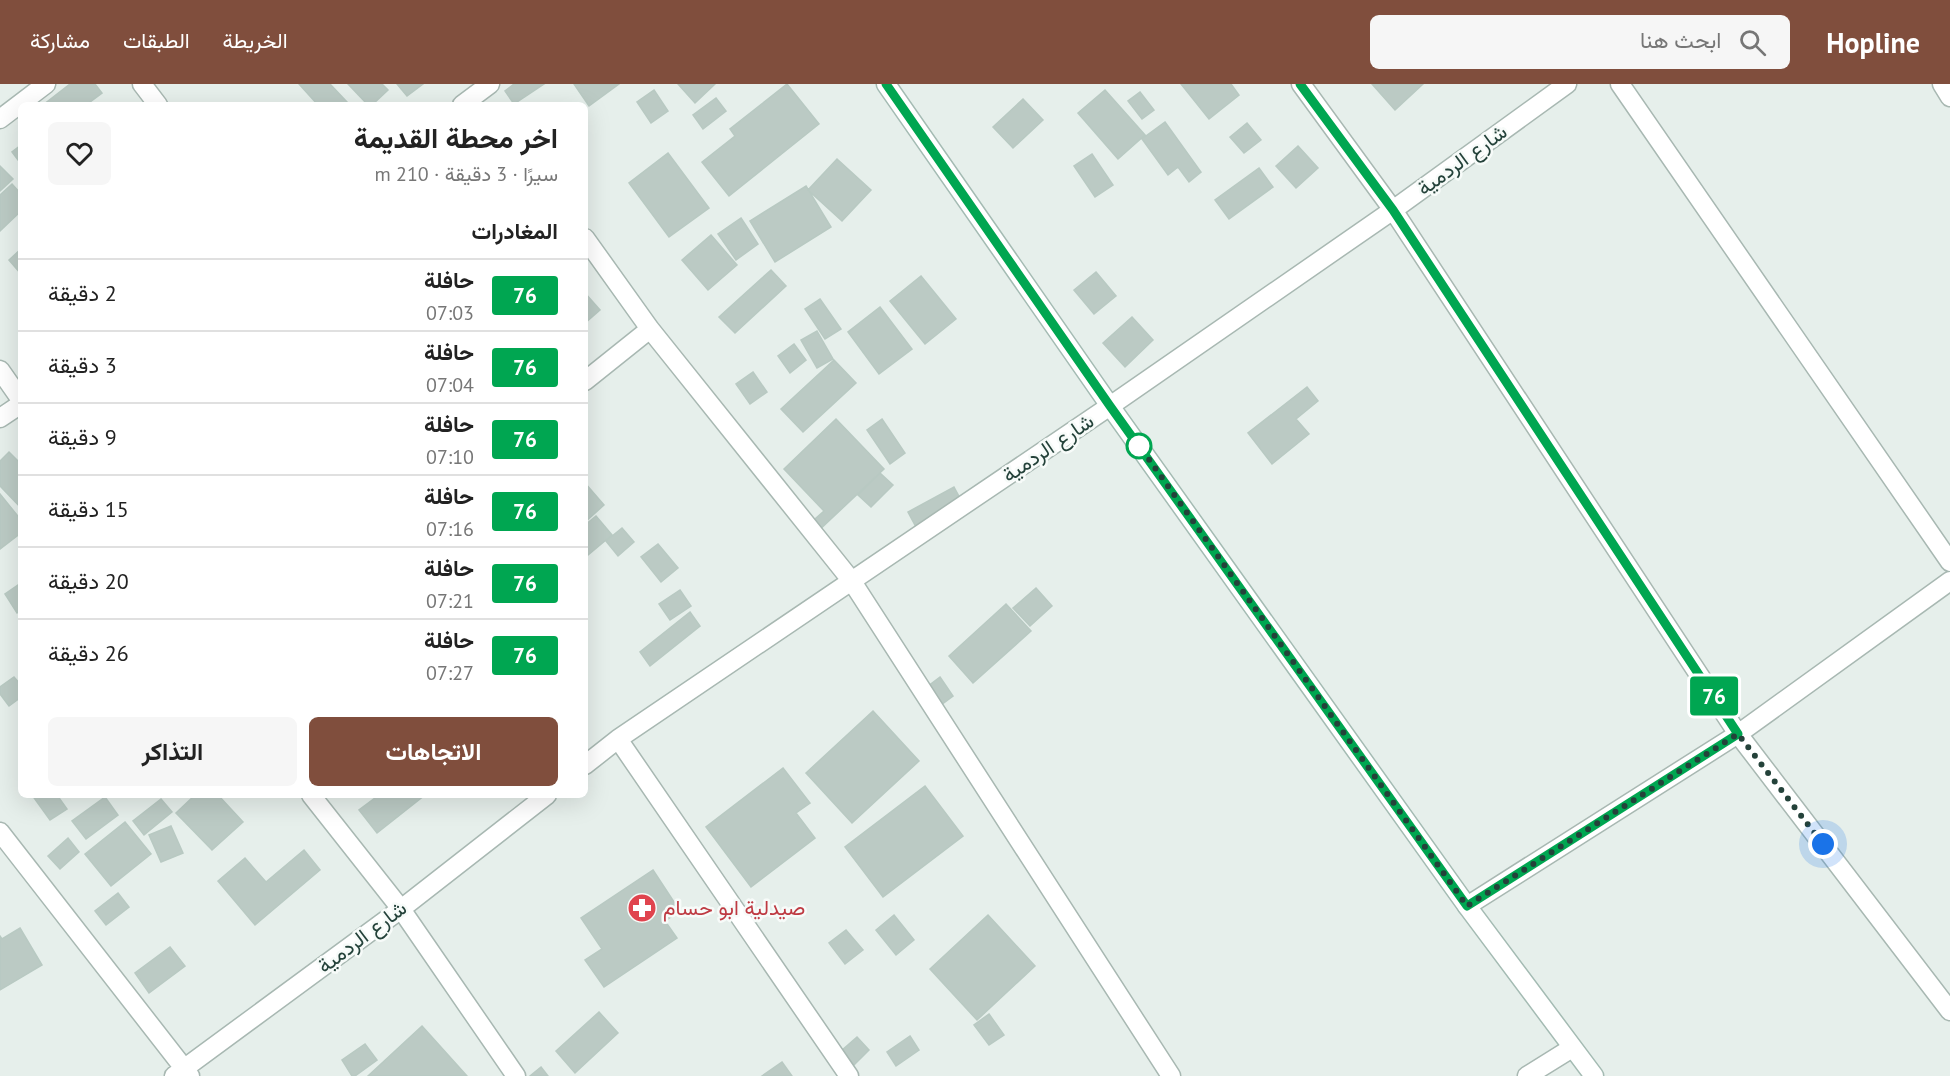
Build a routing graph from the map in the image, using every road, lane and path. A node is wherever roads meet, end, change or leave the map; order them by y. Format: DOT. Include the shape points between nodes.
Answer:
graph roads {
  1 [pos="46,84"];
  2 [pos="142,84"];
  3 [pos="886,84"];
  4 [pos="1300,84"];
  5 [pos="1567,84"];
  6 [pos="1620,84"];
  7 [pos="1942,84"];
  8 [pos="483,91"];
  9 [pos="1950,97"];
  10 [pos="22,102"];
  11 [pos="156,102"];
  12 [pos="466,102"];
  13 [pos="18,105"];
  14 [pos="0,119"];
  15 [pos="1393,210"];
  16 [pos="588,242"];
  17 [pos="650,329"];
  18 [pos="0,370"];
  19 [pos="588,379"];
  20 [pos="18,397"];
  21 [pos="18,404"];
  22 [pos="1110,406"];
  23 [pos="0,418"];
  24 [pos="1950,562"];
  25 [pos="851,580"];
  26 [pos="1950,581"];
  27 [pos="1738,734"];
  28 [pos="618,739"];
  29 [pos="588,763"];
  30 [pos="313,798"];
  31 [pos="543,798"];
  32 [pos="0,832"];
  33 [pos="1467,906"];
  34 [pos="401,909"];
  35 [pos="1950,1011"];
  36 [pos="1572,1048"];
  37 [pos="183,1073"];
  38 [pos="516,1076"];
  39 [pos="849,1076"];
  40 [pos="1170,1076"];
  41 [pos="1527,1076"];
  42 [pos="1594,1076"];
  1 -- 10 [label="street"];
  2 -- 11 [label="street"];
  3 -- 22 [label="street"];
  4 -- 15 [label="street"];
  5 -- 15 [label="street, شارع الردمية"];
  6 -- 24 [label="street"];
  7 -- 9 [label="street"];
  8 -- 12 [label="street"];
  13 -- 14 [label="street"];
  15 -- 22 [label="street, شارع الردمية"];
  15 -- 27 [label="street"];
  16 -- 17 [label="street"];
  17 -- 19 [label="street"];
  17 -- 25 [label="street"];
  18 -- 20 [label="street"];
  21 -- 23 [label="street"];
  22 -- 25 [label="street, شارع الردمية"];
  22 -- 33 [label="street"];
  25 -- 28 [label="street, شارع الردمية"];
  25 -- 40 [label="street"];
  26 -- 27 [label="street"];
  27 -- 33 [label="street"];
  27 -- 35 [label="street"];
  28 -- 29 [label="street, شارع الردمية"];
  28 -- 39 [label="street"];
  30 -- 34 [label="street"];
  31 -- 34 [label="street, شارع الردمية"];
  32 -- 37 [label="street"];
  33 -- 36 [label="street"];
  34 -- 37 [label="street, شارع الردمية"];
  34 -- 38 [label="street"];
  36 -- 41 [label="street"];
  36 -- 42 [label="street"];
}
